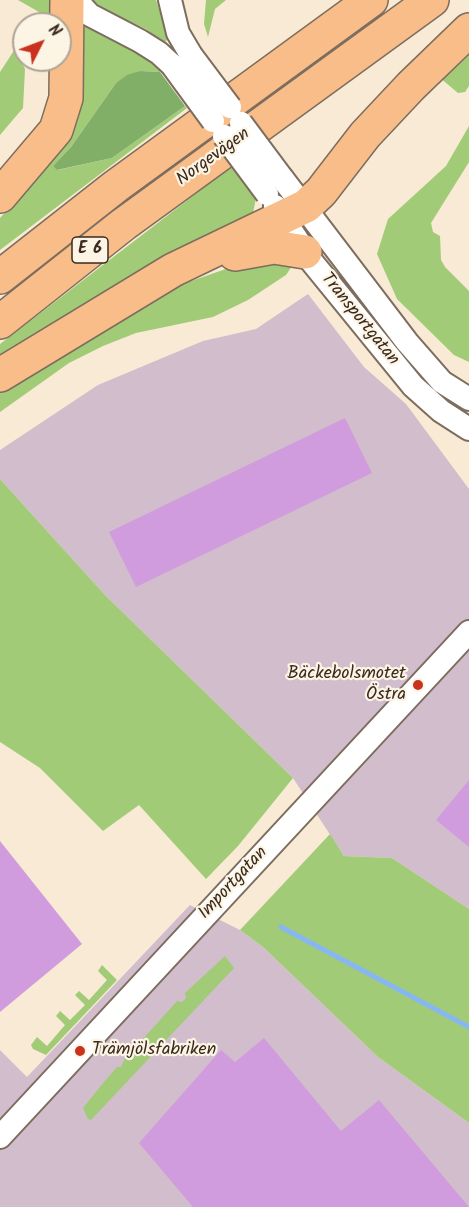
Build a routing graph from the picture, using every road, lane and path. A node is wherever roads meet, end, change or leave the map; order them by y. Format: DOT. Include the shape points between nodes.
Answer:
graph roads {
  1 [pos="67,0"];
  2 [pos="76,0"];
  3 [pos="170,0"];
  4 [pos="371,0"];
  5 [pos="432,0"];
  6 [pos="469,30"];
  7 [pos="182,60"];
  8 [pos="0,196"];
  9 [pos="285,199"];
  10 [pos="305,252"];
  11 [pos="0,277"];
  12 [pos="146,285"];
  13 [pos="0,322"];
  14 [pos="0,375"];
  15 [pos="469,399"];
  16 [pos="441,411"];
  17 [pos="469,429"];
  18 [pos="469,441"];
  19 [pos="469,632"];
  20 [pos="0,1137"];
  1 -- 8 [label="highway" via="66,98 56,130"];
  2 -- 7 [label="street" via="90,15 159,53"];
  3 -- 7 [label="street"];
  4 -- 11 [label="highway, Norgevägen / E 6" via="116,186"];
  5 -- 13 [label="highway, Norgevägen / E 6" via="124,224"];
  6 -- 9 [label="highway"];
  7 -- 9 [label="street, bridge"];
  9 -- 10 [label="street, Transportgatan"];
  9 -- 12 [label="highway"];
  9 -- 15 [label="street, Transportgatan" via="442,382"];
  10 -- 12 [label="highway" via="274,247 244,250"];
  10 -- 16 [label="street, Transportgatan" via="413,386"];
  12 -- 14 [label="highway"];
  16 -- 17 [label="street, Transportgatan"];
  16 -- 18 [label="street"];
  19 -- 20 [label="street, Importgatan"];
}
